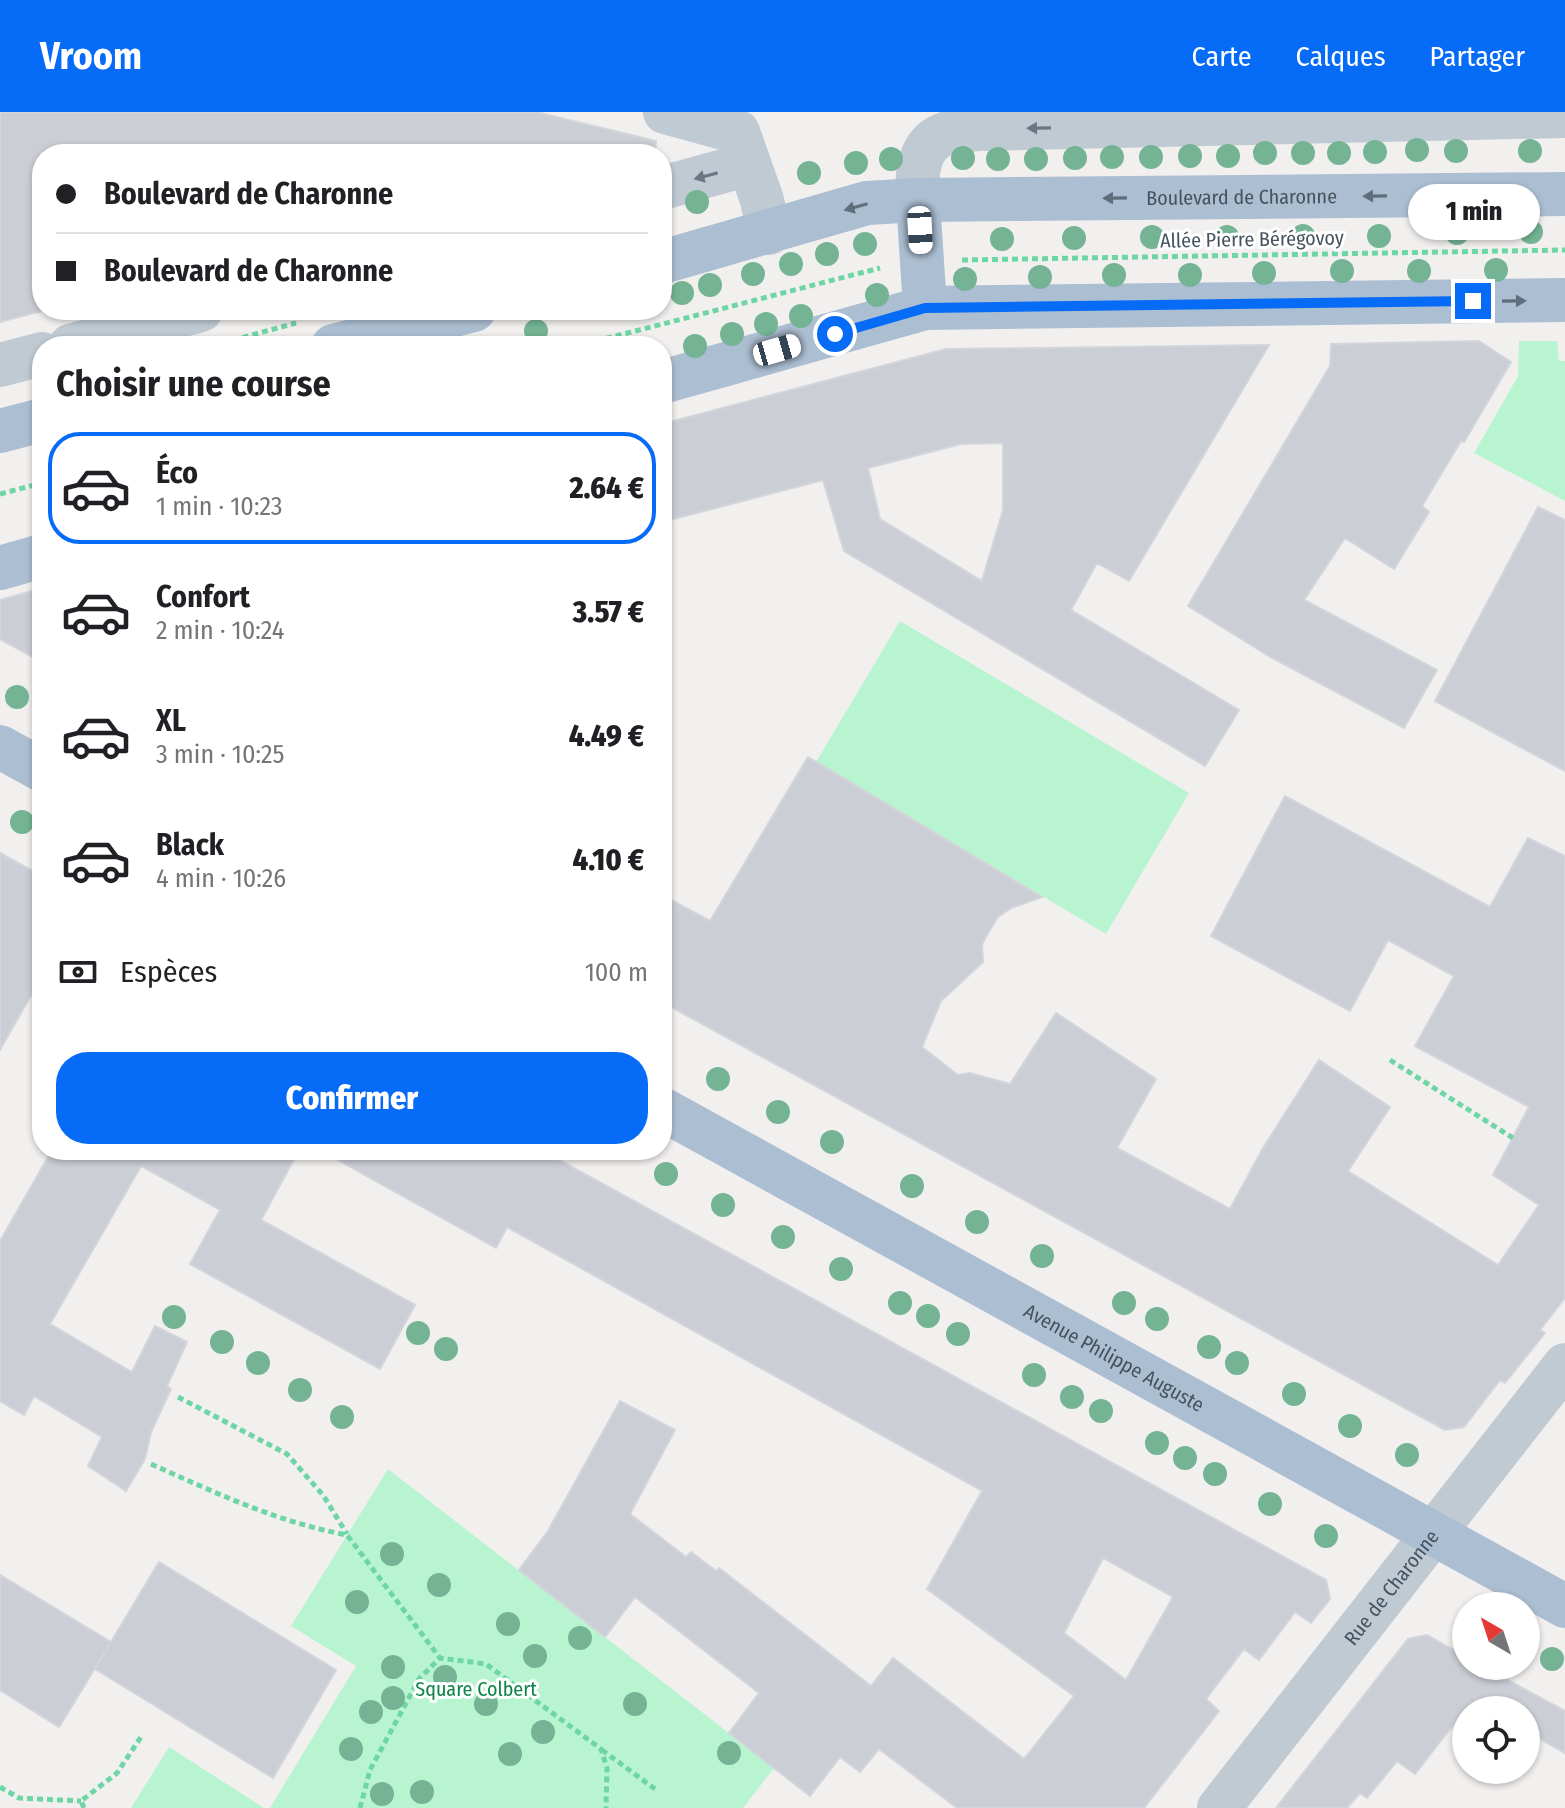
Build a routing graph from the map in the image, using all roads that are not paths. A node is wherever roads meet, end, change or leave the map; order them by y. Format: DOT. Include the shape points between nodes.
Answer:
graph roads {
  1 [pos="665,112"];
  2 [pos="1565,116"];
  3 [pos="922,129"];
  4 [pos="749,164"];
  5 [pos="672,185"];
  6 [pos="1565,194"];
  7 [pos="918,200"];
  8 [pos="769,233"];
  9 [pos="672,259"];
  10 [pos="1565,300"];
  11 [pos="925,308"];
  12 [pos="408,320"];
  13 [pos="212,326"];
  14 [pos="316,334"];
  15 [pos="141,336"];
  16 [pos="32,357"];
  17 [pos="0,365"];
  18 [pos="672,379"];
  19 [pos="32,423"];
  20 [pos="0,431"];
  21 [pos="32,559"];
  22 [pos="0,568"];
  23 [pos="0,747"];
  24 [pos="32,765"];
  25 [pos="672,1114"];
  26 [pos="1565,1365"];
  27 [pos="1434,1532"];
  28 [pos="1565,1606"];
  29 [pos="1219,1808"];
  1 -- 4 [label="street" via="738,132"];
  2 -- 3 [label="street, one-way" via="979,129 945,134"];
  3 -- 7 [label="street"];
  4 -- 5 [label="street, one-way"];
  4 -- 8 [label="street"];
  6 -- 7 [label="main road, Boulevard de Charonne, one-way"];
  7 -- 8 [label="main road, Boulevard de Charonne, one-way" via="867,203"];
  7 -- 11 [label="main road"];
  8 -- 9 [label="main road, Boulevard de Charonne"];
  11 -- 10 [label="main road, one-way"];
  11 -- 18 [label="main road"];
  12 -- 14 [label="main road"];
  13 -- 15 [label="street"];
  16 -- 17 [label="street"];
  19 -- 20 [label="main road"];
  21 -- 22 [label="main road"];
  23 -- 24 [label="main road"];
  25 -- 27 [label="main road, Avenue Philippe Auguste"];
  26 -- 27 [label="street, Rue de Charonne"];
  27 -- 28 [label="main road, Avenue Philippe Auguste"];
  27 -- 29 [label="street, Rue de Charonne"];
}
